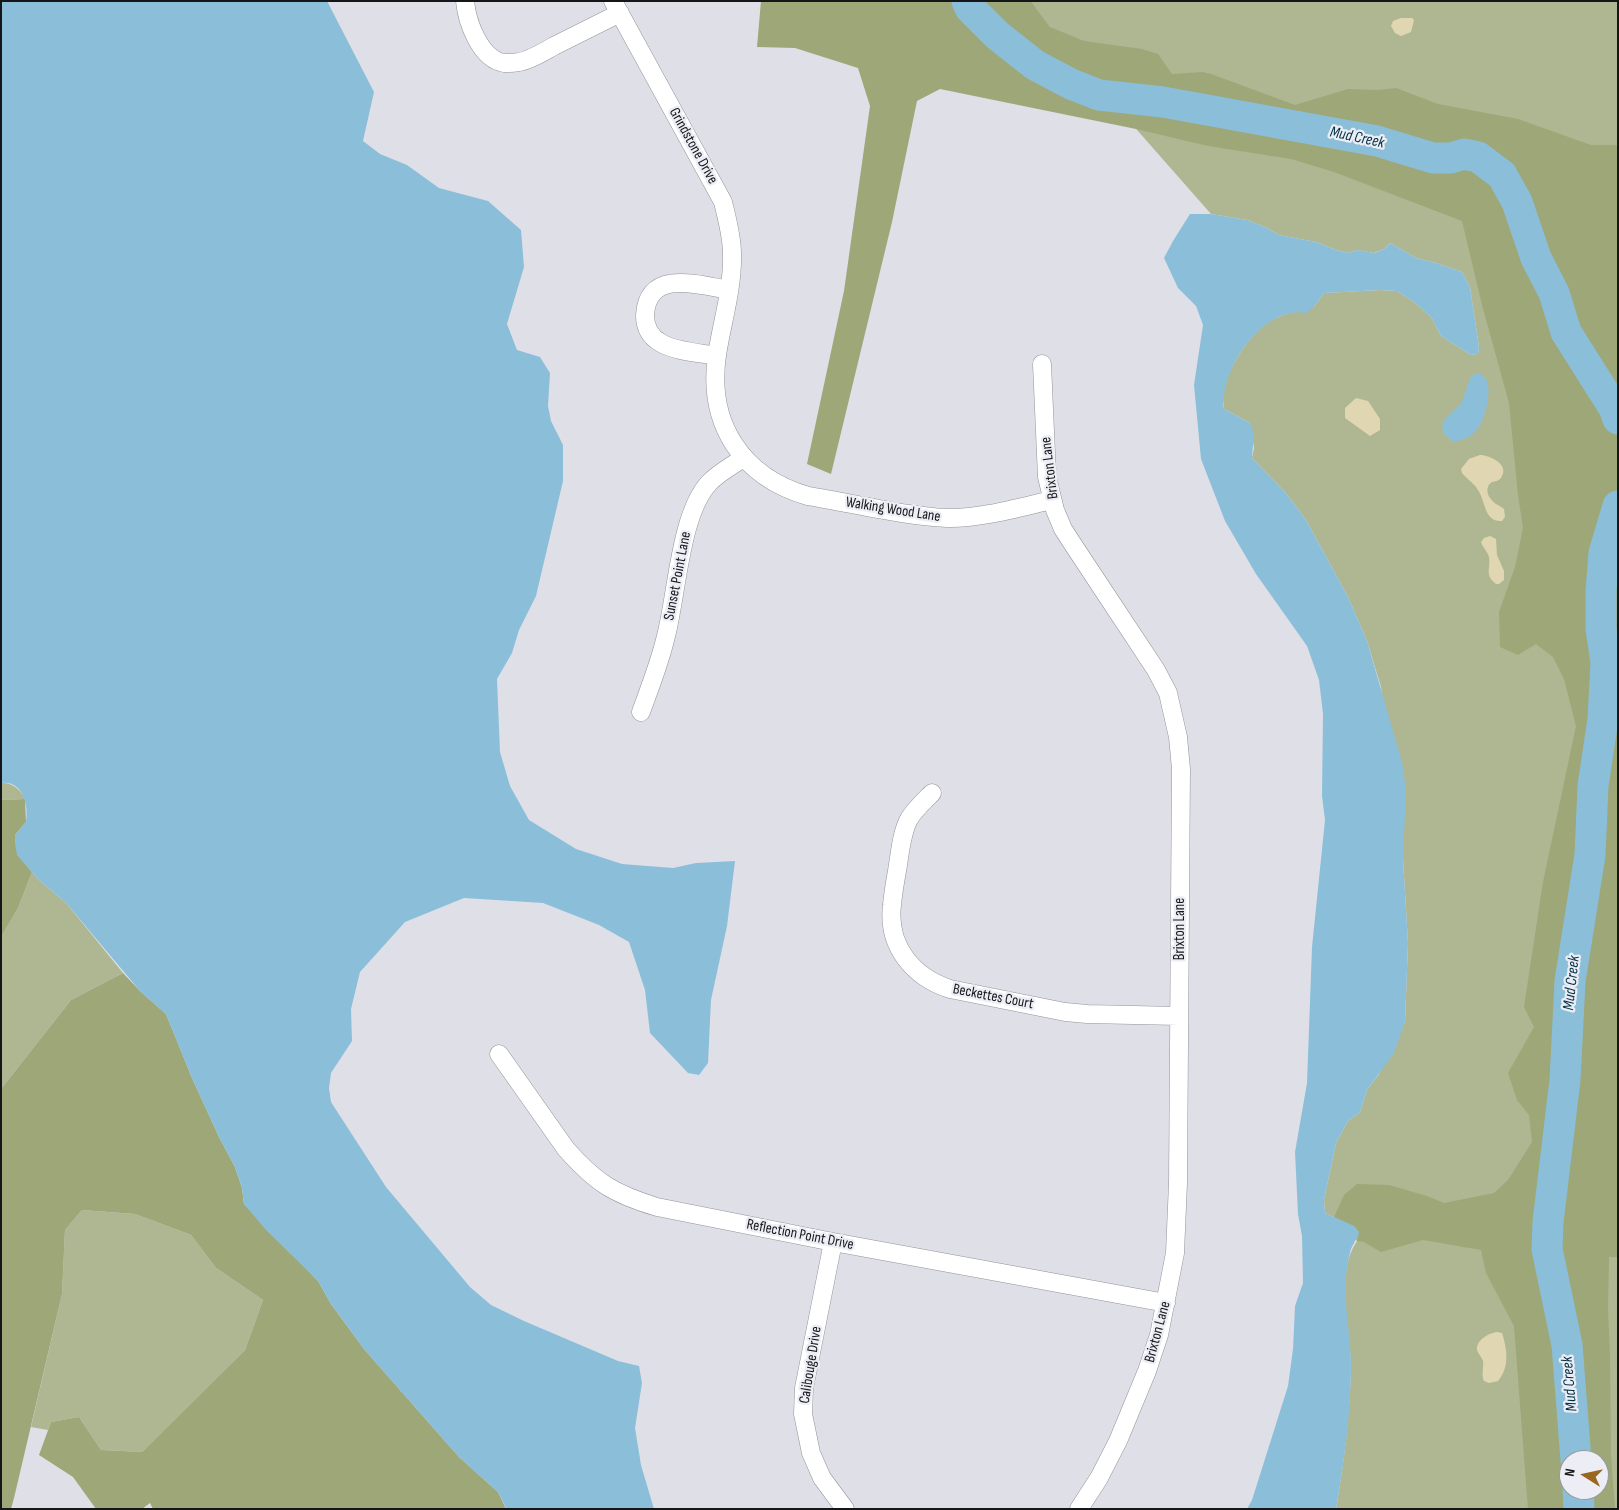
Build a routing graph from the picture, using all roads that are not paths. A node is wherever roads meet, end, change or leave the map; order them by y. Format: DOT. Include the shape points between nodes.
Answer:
graph roads {
  1 [pos="465,1"];
  2 [pos="616,7"];
  3 [pos="729,290"];
  4 [pos="717,356"];
  5 [pos="1042,364"];
  6 [pos="743,458"];
  7 [pos="1052,500"];
  8 [pos="641,712"];
  9 [pos="932,793"];
  10 [pos="1179,1016"];
  11 [pos="499,1054"];
  12 [pos="833,1242"];
  13 [pos="1166,1303"];
  14 [pos="845,1509"];
  15 [pos="1079,1509"];
  1 -- 2 [label="street, Grindstone Drive" via="472,31 481,45 489,55 505,63 520,62 534,56"];
  2 -- 3 [label="street, Grindstone Drive" via="723,202 732,254"];
  3 -- 4 [label="street, Grindstone Drive"];
  3 -- 4 [label="street" via="685,282 670,283 656,290 646,305 647,329 662,345"];
  4 -- 6 [label="street, Grindstone Drive" via="714,382 719,410"];
  5 -- 7 [label="street, Brixton Lane" via="1047,477"];
  6 -- 7 [label="street, Walking Wood Lane" via="791,491 919,515 949,518 980,515"];
  6 -- 8 [label="street, Sunset Point Lane" via="709,483 687,525 666,638"];
  7 -- 10 [label="street, Brixton Lane" via="1063,529 1156,670 1174,711 1181,769"];
  9 -- 10 [label="street, Beckettes Court" via="909,820 891,906 900,950 917,972 950,989 1065,1012"];
  10 -- 13 [label="street, Brixton Lane" via="1175,1253"];
  11 -- 12 [label="street, Reflection Point Drive" via="566,1148 592,1176 612,1190 658,1207"];
  12 -- 13 [label="street, Reflection Point Drive"];
  12 -- 14 [label="street, Calibouge Drive" via="804,1388 803,1414 811,1453 822,1478"];
  13 -- 15 [label="street, Brixton Lane" via="1133,1409 1099,1478"];
}
